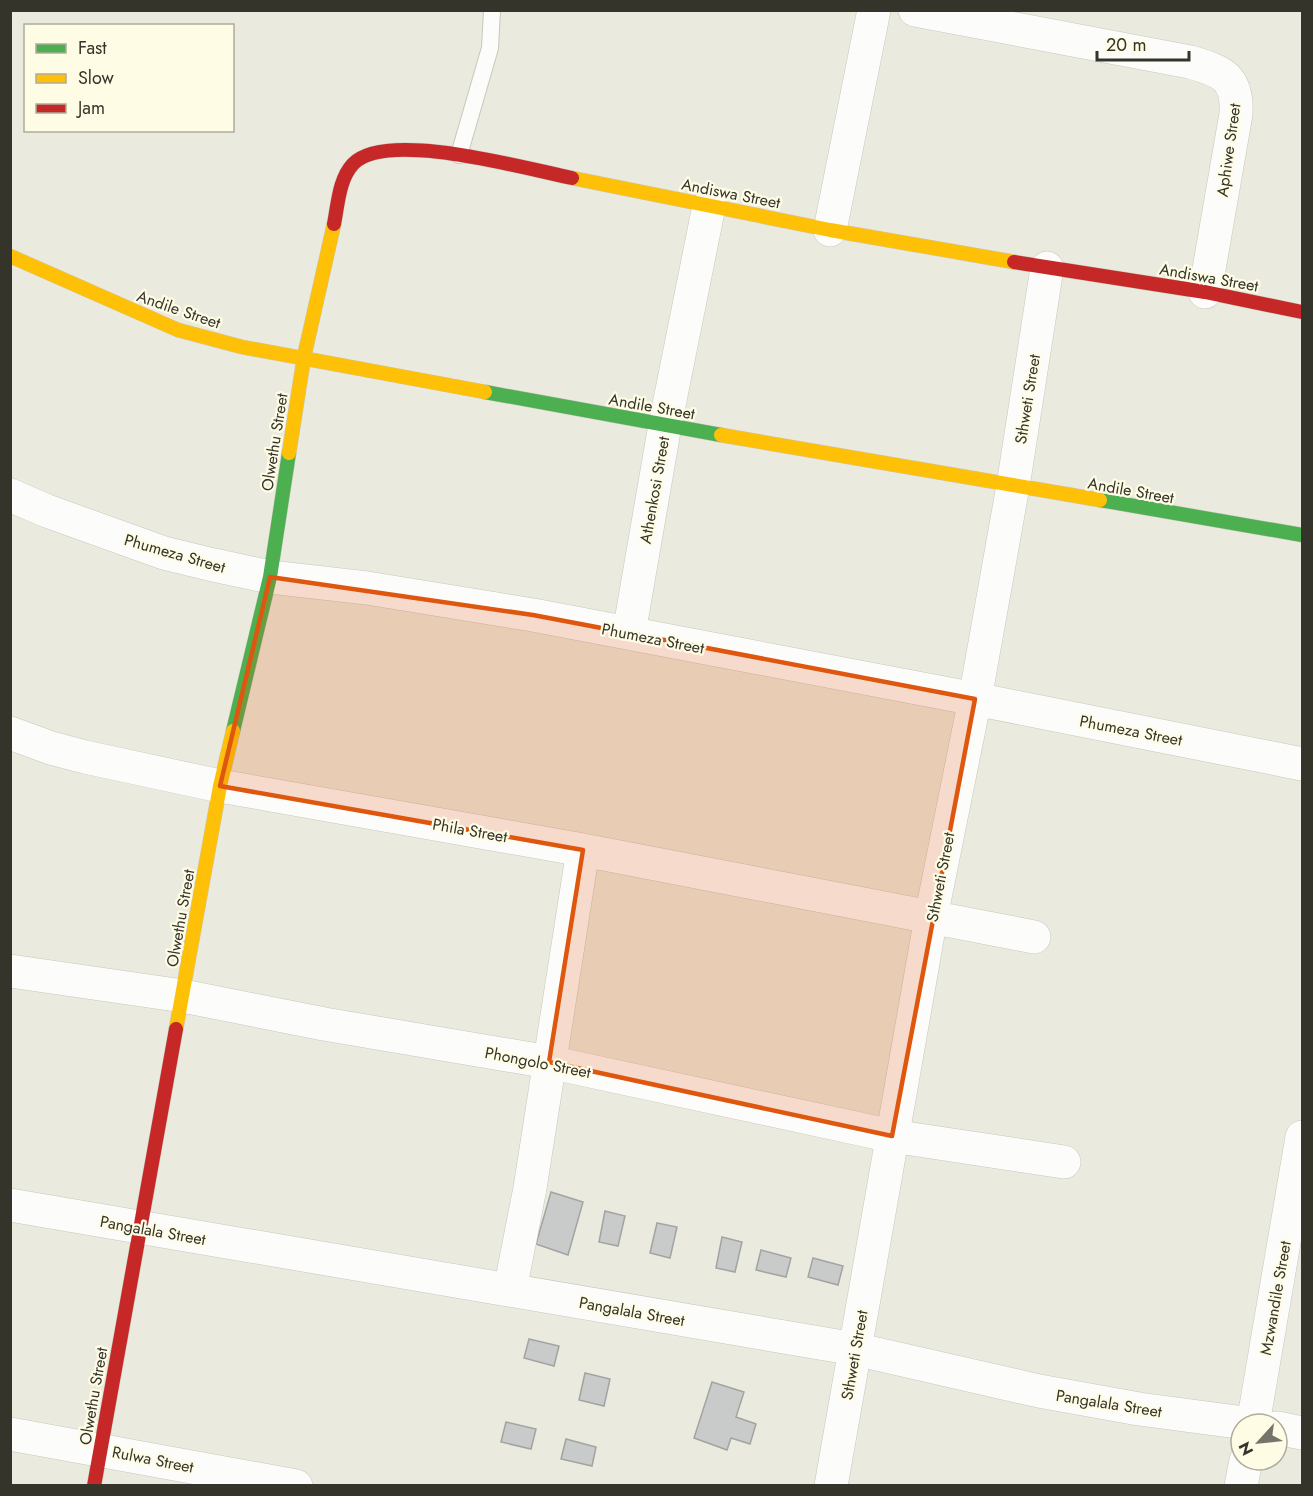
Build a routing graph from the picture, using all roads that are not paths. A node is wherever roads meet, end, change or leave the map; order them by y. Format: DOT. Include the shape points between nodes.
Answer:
graph roads {
  1 [pos="492,10"];
  2 [pos="874,10"];
  3 [pos="915,10"];
  4 [pos="459,155"];
  5 [pos="709,206"];
  6 [pos="830,230"];
  7 [pos="10,256"];
  8 [pos="1047,268"];
  9 [pos="1205,292"];
  10 [pos="1302,312"];
  11 [pos="304,357"];
  12 [pos="665,425"];
  13 [pos="1013,486"];
  14 [pos="10,495"];
  15 [pos="1302,536"];
  16 [pos="270,577"];
  17 [pos="629,633"];
  18 [pos="975,699"];
  19 [pos="10,733"];
  20 [pos="1302,764"];
  21 [pos="220,786"];
  22 [pos="583,850"];
  23 [pos="932,916"];
  24 [pos="1034,937"];
  25 [pos="10,971"];
  26 [pos="183,996"];
  27 [pos="549,1062"];
  28 [pos="892,1136"];
  29 [pos="1302,1137"];
  30 [pos="1064,1162"];
  31 [pos="10,1205"];
  32 [pos="140,1227"];
  33 [pos="510,1290"];
  34 [pos="855,1349"];
  35 [pos="1254,1412"];
  36 [pos="1229,1421"];
  37 [pos="10,1434"];
  38 [pos="100,1449"];
  39 [pos="94,1485"];
  40 [pos="296,1485"];
  41 [pos="831,1485"];
  1 -- 4 [label="lane" via="490,48"];
  2 -- 6 [label="street"];
  3 -- 9 [label="street, Aphiwe Street" via="1190,63 1226,76 1236,99 1236,114"];
  4 -- 5 [label="street, Andiswa Street"];
  4 -- 11 [label="street, Andiswa Street" via="378,151 352,166 344,177"];
  5 -- 6 [label="street, Andiswa Street"];
  5 -- 12 [label="street, Athenkosi Street"];
  6 -- 8 [label="street, Andiswa Street"];
  7 -- 11 [label="street, Andile Street" via="178,330 242,347"];
  8 -- 9 [label="street, Andiswa Street"];
  8 -- 13 [label="street, Sthweti Street"];
  9 -- 10 [label="street, Andiswa Street"];
  11 -- 12 [label="street, Andile Street"];
  11 -- 16 [label="street, Olwethu Street"];
  12 -- 13 [label="street, Andile Street"];
  12 -- 17 [label="street, Athenkosi Street"];
  13 -- 15 [label="street, Andile Street"];
  13 -- 18 [label="street, Sthweti Street"];
  14 -- 16 [label="street, Phumeza Street" via="164,553"];
  16 -- 17 [label="street, Phumeza Street" via="367,588"];
  16 -- 21 [label="street, Olwethu Street"];
  17 -- 18 [label="street, Phumeza Street"];
  18 -- 20 [label="street, Phumeza Street"];
  18 -- 23 [label="street, Sthweti Street"];
  19 -- 21 [label="street, Phila Street" via="85,757"];
  21 -- 22 [label="street, Phila Street"];
  21 -- 26 [label="street, Olwethu Street"];
  22 -- 23 [label="street, Phila Street"];
  22 -- 27 [label="street"];
  23 -- 24 [label="street, Phila Street"];
  23 -- 28 [label="street, Sthweti Street"];
  25 -- 26 [label="street, Phongolo Street"];
  26 -- 27 [label="street, Phongolo Street"];
  26 -- 32 [label="street, Olwethu Street"];
  27 -- 28 [label="street, Phongolo Street"];
  27 -- 33 [label="street"];
  28 -- 30 [label="street, Phongolo Street"];
  28 -- 34 [label="street, Sthweti Street"];
  29 -- 35 [label="street, Mzwandile Street"];
  31 -- 32 [label="street, Pangalala Street"];
  32 -- 33 [label="street, Pangalala Street"];
  32 -- 38 [label="street, Olwethu Street"];
  33 -- 34 [label="street, Pangalala Street"];
  34 -- 36 [label="street, Pangalala Street" via="1050,1393"];
  34 -- 41 [label="street, Sthweti Street"];
  37 -- 38 [label="street, Rulwa Street"];
  38 -- 39 [label="street, Olwethu Street"];
  38 -- 40 [label="street, Rulwa Street"];
}
